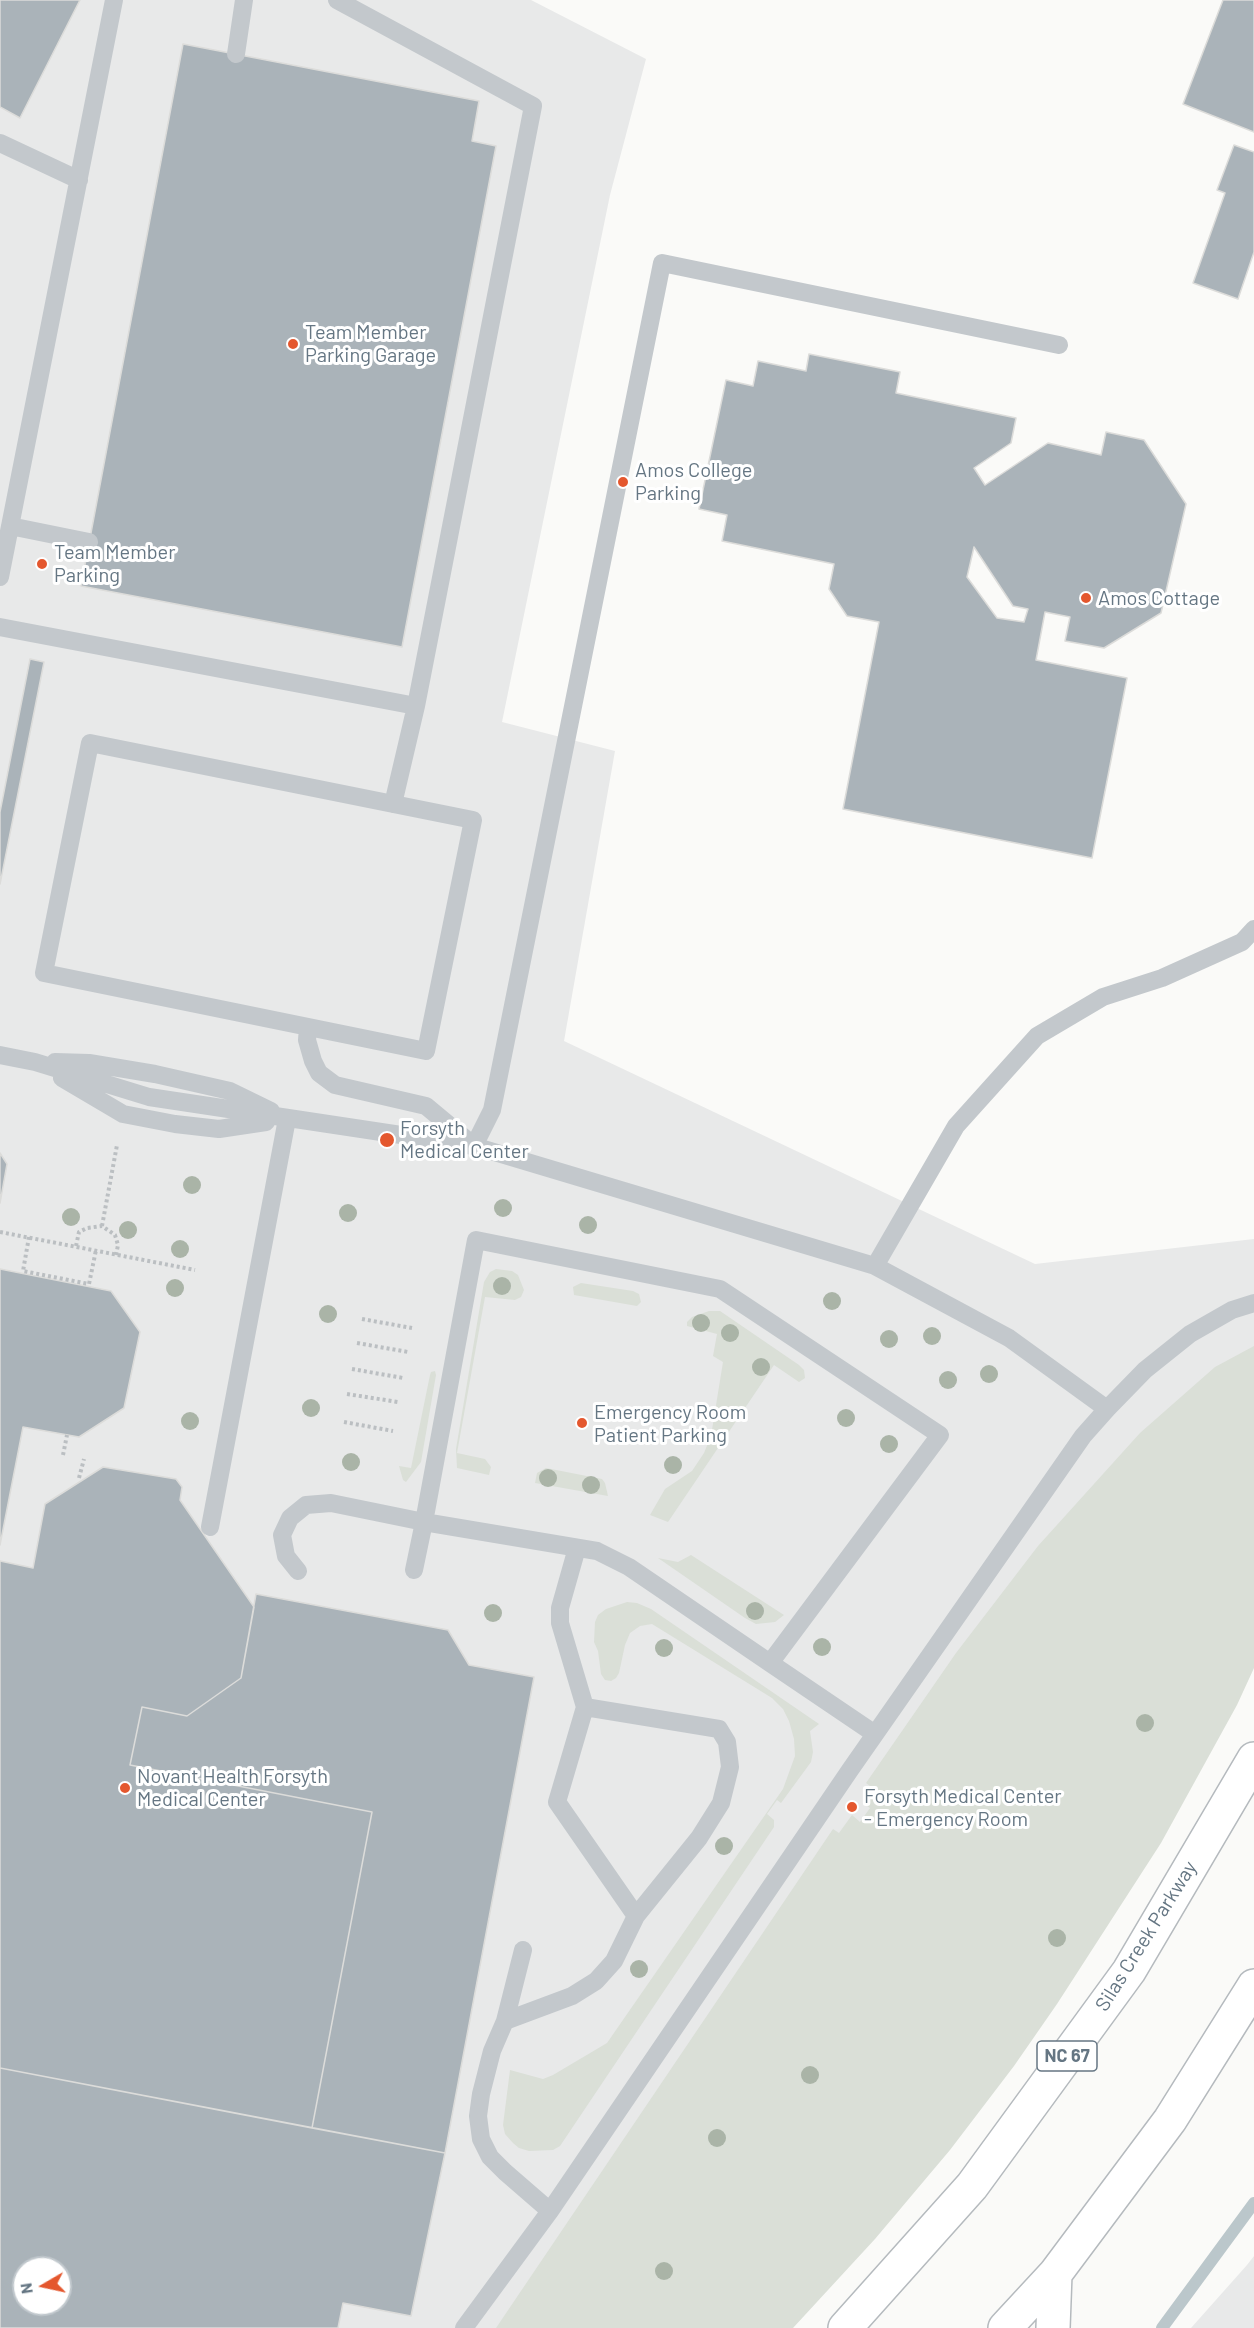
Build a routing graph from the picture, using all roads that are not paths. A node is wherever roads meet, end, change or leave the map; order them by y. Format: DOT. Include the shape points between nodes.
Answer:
graph roads {
  1 [pos="114,0"];
  2 [pos="244,0"];
  3 [pos="337,0"];
  4 [pos="236,54"];
  5 [pos="0,143"];
  6 [pos="79,180"];
  7 [pos="1059,345"];
  8 [pos="10,526"];
  9 [pos="89,542"];
  10 [pos="0,577"];
  11 [pos="0,627"];
  12 [pos="416,706"];
  13 [pos="393,804"];
  14 [pos="1254,929"];
  15 [pos="308,1027"];
  16 [pos="0,1055"];
  17 [pos="35,1062"];
  18 [pos="287,1119"];
  19 [pos="474,1146"];
  20 [pos="875,1266"];
  21 [pos="1254,1303"];
  22 [pos="1107,1409"];
  23 [pos="424,1522"];
  24 [pos="210,1527"];
  25 [pos="577,1548"];
  26 [pos="414,1570"];
  27 [pos="298,1571"];
  28 [pos="770,1663"];
  29 [pos="585,1707"];
  30 [pos="875,1734"];
  31 [pos="1254,1759"];
  32 [pos="636,1916"];
  33 [pos="523,1950"];
  34 [pos="1254,1986"];
  35 [pos="505,2021"];
  36 [pos="550,2211"];
  37 [pos="1055,2274"];
  38 [pos="464,2328"];
  39 [pos="845,2328"];
  40 [pos="1005,2328"];
  41 [pos="1053,2328"];
  1 -- 6 [label="lane"];
  2 -- 4 [label="lane"];
  3 -- 12 [label="lane" via="533,106"];
  5 -- 6 [label="lane"];
  6 -- 8 [label="lane"];
  7 -- 19 [label="lane" via="662,263 492,1110"];
  8 -- 9 [label="lane"];
  8 -- 10 [label="lane"];
  11 -- 12 [label="lane"];
  12 -- 13 [label="lane"];
  13 -- 15 [label="lane" via="473,820 426,1051"];
  13 -- 15 [label="lane" via="90,743 44,973"];
  14 -- 20 [label="lane" via="1242,942 1162,978 1103,997 1037,1036 956,1126"];
  15 -- 19 [label="lane" via="313,1061 335,1085 426,1106"];
  16 -- 17 [label="lane"];
  17 -- 18 [label="lane" via="89,1063 198,1083 230,1091"];
  17 -- 18 [label="lane" via="123,1114 219,1129"];
  18 -- 19 [label="lane"];
  18 -- 24 [label="lane"];
  19 -- 20 [label="lane"];
  20 -- 22 [label="lane" via="1009,1338"];
  21 -- 22 [label="lane" via="1232,1310 1190,1334"];
  22 -- 30 [label="lane"];
  23 -- 25 [label="lane"];
  23 -- 26 [label="lane"];
  23 -- 27 [label="lane" via="331,1503 306,1505 290,1518 282,1535 286,1556"];
  23 -- 28 [label="lane" via="476,1240 720,1289 940,1435"];
  25 -- 28 [label="lane" via="597,1551 629,1567"];
  25 -- 29 [label="lane" via="560,1608 560,1623"];
  28 -- 30 [label="lane"];
  29 -- 32 [label="lane" via="557,1802"];
  29 -- 32 [label="lane" via="719,1729 727,1743 730,1767 721,1803 699,1838"];
  30 -- 36 [label="lane"];
  31 -- 39 [label="main road, Silas Creek Parkway / NC 67" via="1130,1971 972,2186"];
  32 -- 35 [label="lane" via="614,1961 596,1981 572,1996"];
  33 -- 35 [label="lane"];
  34 -- 37 [label="main road" via="1170,2120"];
  35 -- 36 [label="lane" via="481,2094 481,2139 490,2157"];
  36 -- 38 [label="lane"];
  37 -- 40 [label="main road"];
  37 -- 41 [label="main road"];
}
